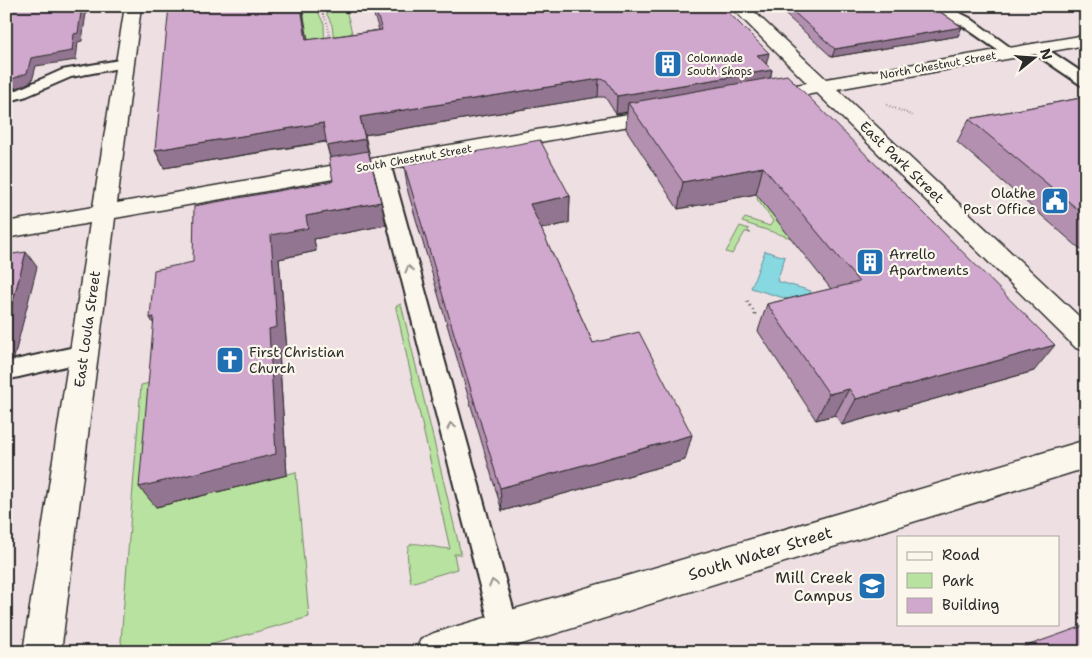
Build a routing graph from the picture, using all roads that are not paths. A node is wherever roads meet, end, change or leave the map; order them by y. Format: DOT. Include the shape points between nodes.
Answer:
graph roads {
  1 [pos="133,6"];
  2 [pos="738,6"];
  3 [pos="937,6"];
  4 [pos="1086,40"];
  5 [pos="1036,48"];
  6 [pos="1011,53"];
  7 [pos="125,63"];
  8 [pos="1086,82"];
  9 [pos="821,86"];
  10 [pos="6,97"];
  11 [pos="748,99"];
  12 [pos="683,110"];
  13 [pos="381,164"];
  14 [pos="103,213"];
  15 [pos="6,230"];
  16 [pos="1086,340"];
  17 [pos="84,354"];
  18 [pos="6,371"];
  19 [pos="1086,454"];
  20 [pos="505,630"];
  21 [pos="42,652"];
  22 [pos="434,652"];
  1 -- 7 [label="street, East Loula Street"];
  2 -- 9 [label="street, East Park Street"];
  3 -- 6 [label="lane"];
  4 -- 5 [label="street, North Chestnut Street"];
  5 -- 6 [label="street, North Chestnut Street"];
  5 -- 8 [label="lane"];
  6 -- 9 [label="street, North Chestnut Street"];
  7 -- 10 [label="lane" via="67,73"];
  7 -- 14 [label="street, East Loula Street"];
  9 -- 11 [label="street"];
  9 -- 16 [label="street, East Park Street"];
  12 -- 13 [label="street, South Chestnut Street"];
  13 -- 14 [label="street, South Chestnut Street"];
  20 -- 13 [label="lane, one-way"];
  14 -- 15 [label="street, South Chestnut Street"];
  14 -- 17 [label="street, East Loula Street"];
  17 -- 18 [label="lane"];
  17 -- 21 [label="street, East Loula Street"];
  19 -- 20 [label="street, South Water Street"];
  20 -- 22 [label="street, South Water Street"];
}
